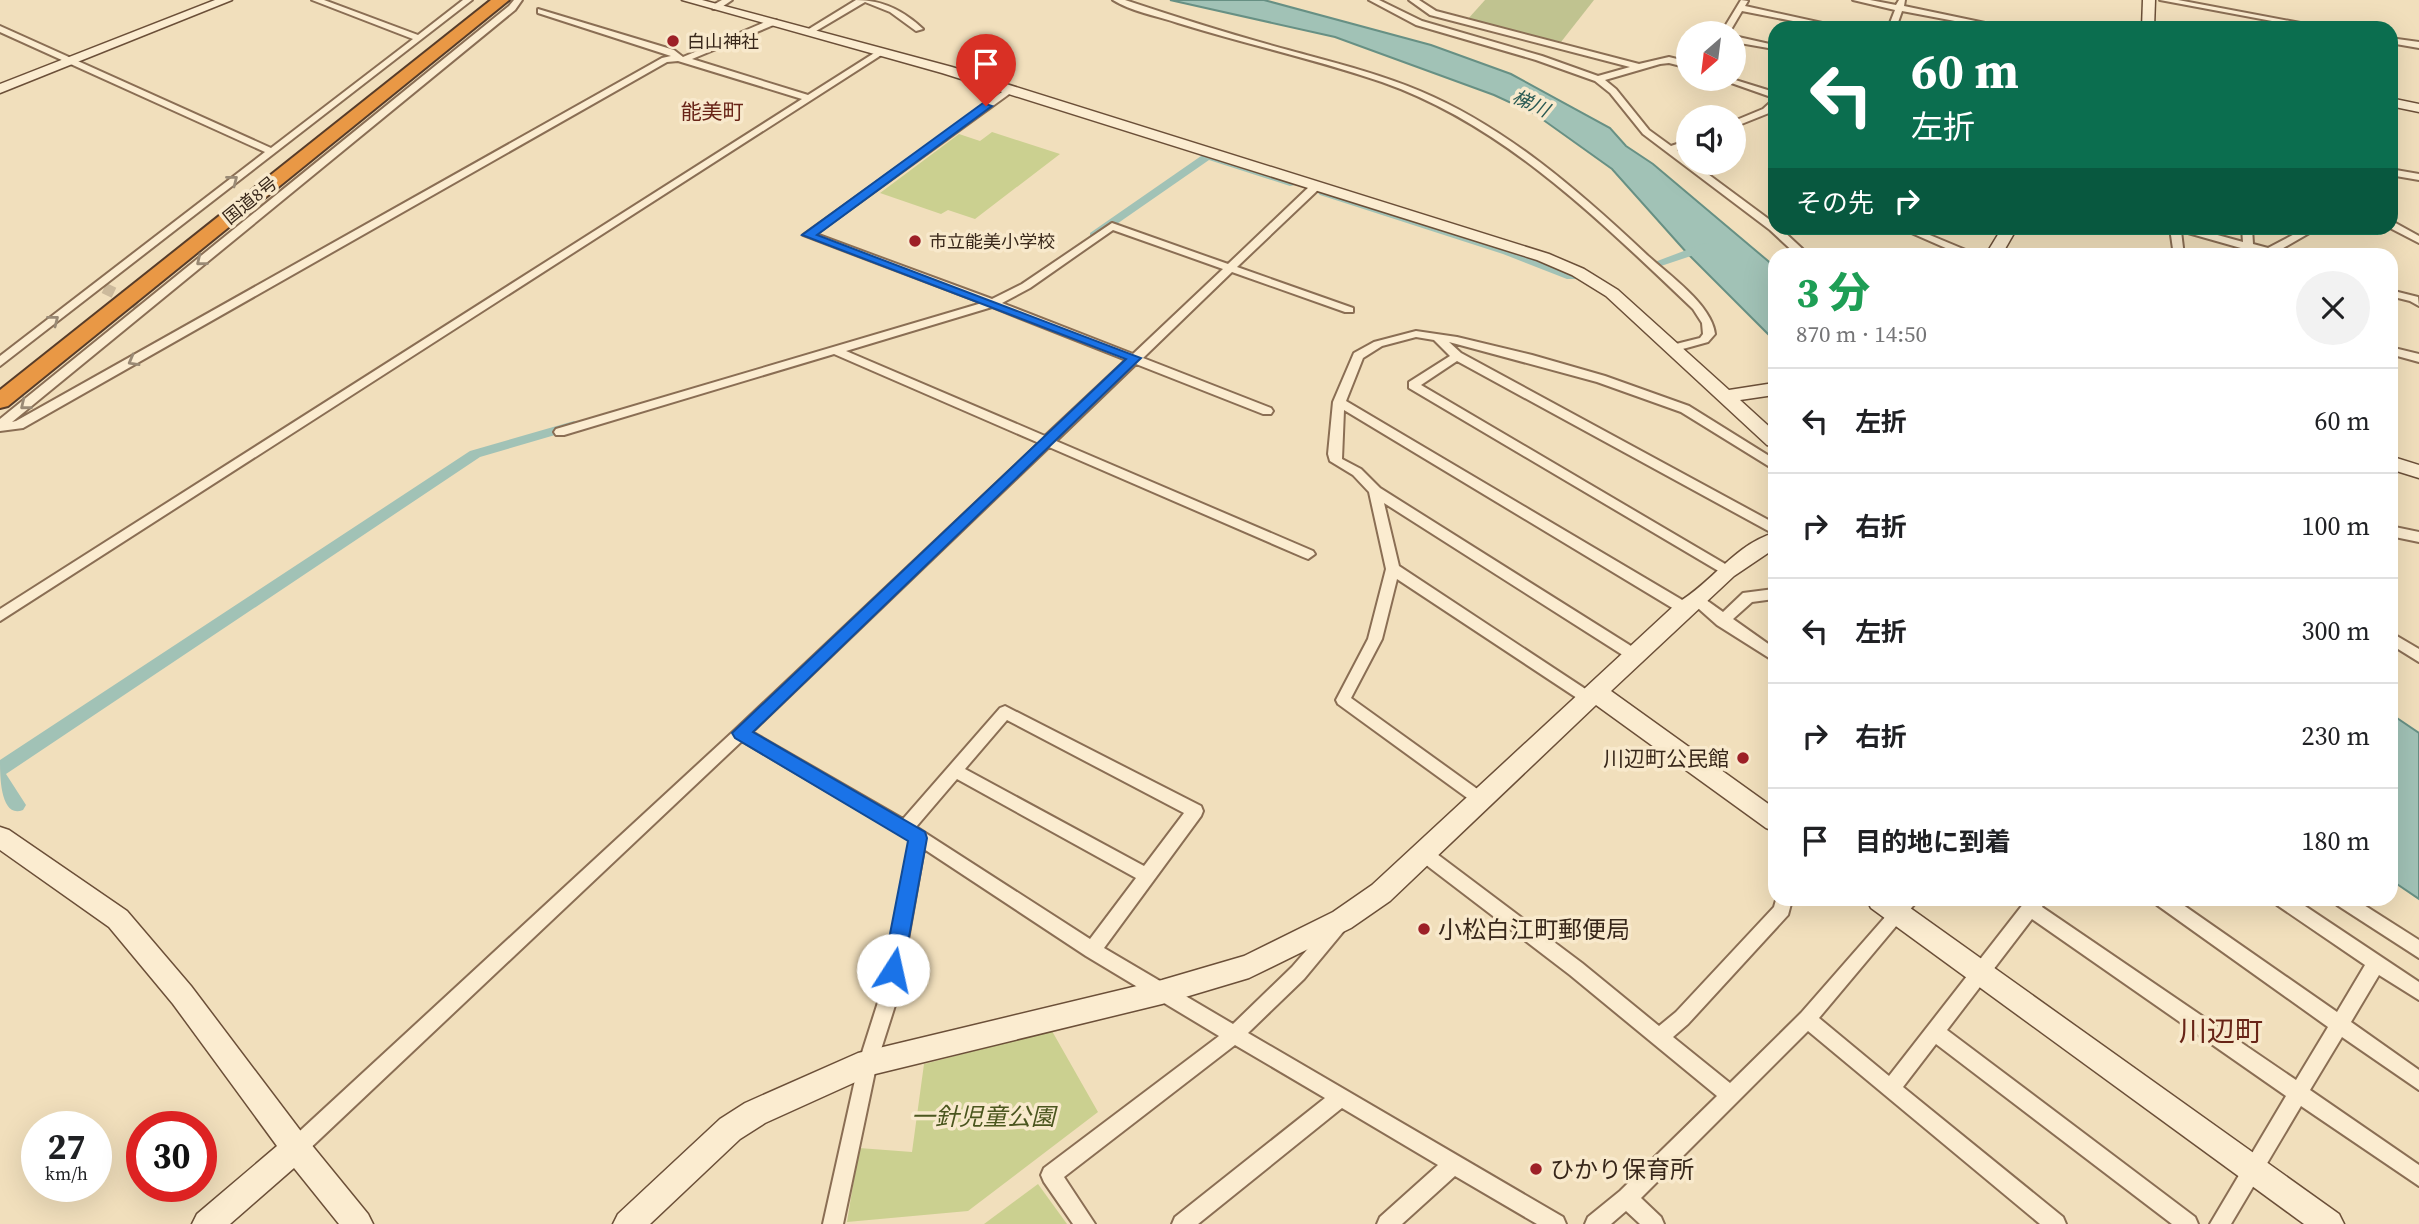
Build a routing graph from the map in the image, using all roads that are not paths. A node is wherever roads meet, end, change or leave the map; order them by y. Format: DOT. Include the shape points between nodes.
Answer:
graph roads {
  1 [pos="226,0"];
  2 [pos="316,0"];
  3 [pos="468,0"];
  4 [pos="475,0"];
  5 [pos="487,0"];
  6 [pos="501,0"];
  7 [pos="516,0"];
  8 [pos="688,0"];
  9 [pos="862,0"];
  10 [pos="867,0"];
  11 [pos="1117,0"];
  12 [pos="1373,0"];
  13 [pos="1413,0"];
  14 [pos="1857,0"];
  15 [pos="2149,0"];
  16 [pos="2164,0"];
  17 [pos="722,4"];
  18 [pos="1742,4"];
  19 [pos="1901,4"];
  20 [pos="541,11"];
  21 [pos="1732,21"];
  22 [pos="1812,21"];
  23 [pos="1895,21"];
  24 [pos="1975,21"];
  25 [pos="2148,21"];
  26 [pos="2283,21"];
  27 [pos="773,22"];
  28 [pos="0,29"];
  29 [pos="919,29"];
  30 [pos="808,32"];
  31 [pos="419,38"];
  32 [pos="1746,41"];
  33 [pos="2398,41"];
  34 [pos="2419,45"];
  35 [pos="1768,46"];
  36 [pos="882,52"];
  37 [pos="681,59"];
  38 [pos="74,60"];
  39 [pos="1676,62"];
  40 [pos="1637,66"];
  41 [pos="1598,79"];
  42 [pos="1746,86"];
  43 [pos="0,89"];
  44 [pos="1009,90"];
  45 [pos="1768,94"];
  46 [pos="807,98"];
  47 [pos="2398,104"];
  48 [pos="2419,108"];
  49 [pos="1768,109"];
  50 [pos="1746,119"];
  51 [pos="1676,148"];
  52 [pos="1669,150"];
  53 [pos="287,162"];
  54 [pos="2398,173"];
  55 [pos="2419,177"];
  56 [pos="1315,187"];
  57 [pos="1768,224"];
  58 [pos="212,225"];
  59 [pos="2398,228"];
  60 [pos="1782,235"];
  61 [pos="1922,235"];
  62 [pos="2209,235"];
  63 [pos="2247,235"];
  64 [pos="2300,235"];
  65 [pos="2419,240"];
  66 [pos="2248,245"];
  67 [pos="1796,248"];
  68 [pos="1955,248"];
  69 [pos="2260,248"];
  70 [pos="2276,248"];
  71 [pos="1231,268"];
  72 [pos="2398,295"];
  73 [pos="993,303"];
  74 [pos="2419,303"];
  75 [pos="1349,310"];
  76 [pos="1437,337"];
  77 [pos="1672,348"];
  78 [pos="836,351"];
  79 [pos="2398,352"];
  80 [pos="1457,356"];
  81 [pos="1135,358"];
  82 [pos="2419,358"];
  83 [pos="0,362"];
  84 [pos="0,386"];
  85 [pos="1768,390"];
  86 [pos="1724,397"];
  87 [pos="0,401"];
  88 [pos="1339,402"];
  89 [pos="1267,411"];
  90 [pos="0,426"];
  91 [pos="560,432"];
  92 [pos="1768,436"];
  93 [pos="1046,443"];
  94 [pos="1768,460"];
  95 [pos="2398,465"];
  96 [pos="2419,472"];
  97 [pos="1375,491"];
  98 [pos="1768,526"];
  99 [pos="2398,533"];
  100 [pos="2419,537"];
  101 [pos="1768,544"];
  102 [pos="1308,554"];
  103 [pos="1393,569"];
  104 [pos="1727,571"];
  105 [pos="1768,595"];
  106 [pos="1690,604"];
  107 [pos="0,615"];
  108 [pos="1722,621"];
  109 [pos="2398,642"];
  110 [pos="1768,651"];
  111 [pos="1634,655"];
  112 [pos="2419,656"];
  113 [pos="1591,695"];
  114 [pos="741,733"];
  115 [pos="954,770"];
  116 [pos="1481,801"];
  117 [pos="1768,817"];
  118 [pos="911,833"];
  119 [pos="0,837"];
  120 [pos="1423,853"];
  121 [pos="1147,876"];
  122 [pos="1783,906"];
  123 [pos="1894,906"];
  124 [pos="1898,906"];
  125 [pos="2032,906"];
  126 [pos="2037,906"];
  127 [pos="2172,906"];
  128 [pos="2292,906"];
  129 [pos="2352,906"];
  130 [pos="1342,920"];
  131 [pos="1092,950"];
  132 [pos="2419,950"];
  133 [pos="2376,963"];
  134 [pos="1979,972"];
  135 [pos="1162,992"];
  136 [pos="2419,992"];
  137 [pos="1807,1019"];
  138 [pos="2339,1024"];
  139 [pos="1936,1033"];
  140 [pos="1234,1035"];
  141 [pos="1660,1037"];
  142 [pos="868,1062"];
  143 [pos="2419,1081"];
  144 [pos="1892,1087"];
  145 [pos="2298,1093"];
  146 [pos="1731,1096"];
  147 [pos="1340,1098"];
  148 [pos="296,1148"];
  149 [pos="1454,1164"];
  150 [pos="2253,1168"];
  151 [pos="2419,1176"];
  152 [pos="1627,1198"];
  153 [pos="206,1224"];
  154 [pos="358,1224"];
  155 [pos="628,1224"];
  156 [pos="833,1224"];
  157 [pos="1085,1224"];
  158 [pos="1182,1224"];
  159 [pos="1387,1224"];
  160 [pos="1556,1224"];
  161 [pos="1595,1224"];
  162 [pos="1654,1224"];
  163 [pos="2056,1224"];
  164 [pos="2188,1224"];
  165 [pos="2220,1224"];
  166 [pos="2329,1224"];
  1 -- 38 [label="street"];
  2 -- 31 [label="street"];
  3 -- 31 [label="street"];
  4 -- 53 [label="highway" via="325,117"];
  5 -- 53 [label="highway, 国道8号"];
  6 -- 53 [label="highway, 国道8号"];
  7 -- 53 [label="highway" via="389,101"];
  7 -- 90 [label="street, one-way" via="512,8 141,305"];
  8 -- 17 [label="street"];
  9 -- 30 [label="street"];
  10 -- 29 [label="street"];
  11 -- 77 [label="street" via="1199,28 1363,73 1436,101 1469,121 1518,152 1570,194 1697,307 1708,323 1709,334 1704,340"];
  12 -- 41 [label="street" via="1419,23"];
  13 -- 40 [label="street" via="1433,13"];
  14 -- 19 [label="street"];
  15 -- 25 [label="street"];
  16 -- 26 [label="street"];
  17 -- 27 [label="street"];
  18 -- 21 [label="street"];
  18 -- 22 [label="street"];
  19 -- 23 [label="street"];
  19 -- 24 [label="street"];
  20 -- 37 [label="street"];
  27 -- 30 [label="street"];
  27 -- 37 [label="street"];
  28 -- 38 [label="street"];
  30 -- 36 [label="street"];
  31 -- 53 [label="street"];
  32 -- 35 [label="street"];
  33 -- 34 [label="street"];
  36 -- 44 [label="street"];
  36 -- 46 [label="street"];
  37 -- 46 [label="street"];
  37 -- 90 [label="street, one-way" via="665,60 19,425"];
  38 -- 43 [label="street"];
  38 -- 53 [label="street"];
  39 -- 40 [label="street"];
  40 -- 41 [label="street"];
  41 -- 52 [label="street" via="1646,132"];
  42 -- 45 [label="street"];
  44 -- 56 [label="street"];
  44 -- 73 [label="street" via="808,235"];
  46 -- 107 [label="street"];
  47 -- 48 [label="street"];
  49 -- 50 [label="street"];
  51 -- 52 [label="street"];
  52 -- 57 [label="street"];
  53 -- 58 [label="highway, 国道8号"];
  83 -- 53 [label="street, one-way" via="101,287"];
  54 -- 55 [label="street"];
  56 -- 71 [label="street"];
  56 -- 77 [label="street" via="1543,257 1578,272 1612,293"];
  58 -- 84 [label="highway, 国道8号"];
  58 -- 87 [label="highway, 国道8号"];
  59 -- 65 [label="street"];
  60 -- 67 [label="street"];
  61 -- 68 [label="street"];
  62 -- 66 [label="street"];
  63 -- 66 [label="street"];
  64 -- 70 [label="street"];
  66 -- 69 [label="street"];
  71 -- 73 [label="street" via="1112,226 1026,286"];
  71 -- 75 [label="street"];
  71 -- 81 [label="street"];
  72 -- 74 [label="street"];
  73 -- 78 [label="street"];
  73 -- 81 [label="street"];
  76 -- 80 [label="street"];
  76 -- 88 [label="street" via="1395,338 1358,356"];
  76 -- 94 [label="street" via="1601,379 1685,409"];
  77 -- 86 [label="street"];
  78 -- 91 [label="street"];
  78 -- 93 [label="street"];
  79 -- 82 [label="street"];
  80 -- 98 [label="street"];
  80 -- 104 [label="street" via="1413,385"];
  81 -- 89 [label="street"];
  81 -- 93 [label="street"];
  85 -- 86 [label="street"];
  86 -- 92 [label="street"];
  88 -- 97 [label="street" via="1334,431 1336,461 1357,472"];
  88 -- 106 [label="street"];
  93 -- 102 [label="street"];
  93 -- 114 [label="street"];
  95 -- 96 [label="street"];
  97 -- 103 [label="street"];
  97 -- 111 [label="street"];
  99 -- 100 [label="street"];
  101 -- 104 [label="street"];
  103 -- 113 [label="street"];
  103 -- 116 [label="street" via="1375,639 1343,699"];
  104 -- 106 [label="street"];
  105 -- 108 [label="street" via="1748,597"];
  106 -- 108 [label="street"];
  106 -- 111 [label="street"];
  108 -- 110 [label="street"];
  109 -- 112 [label="street"];
  111 -- 113 [label="street"];
  113 -- 116 [label="street"];
  113 -- 117 [label="street"];
  114 -- 118 [label="street"];
  114 -- 148 [label="street"];
  115 -- 118 [label="street"];
  115 -- 121 [label="street"];
  115 -- 121 [label="street" via="1005,712 1195,811"];
  116 -- 120 [label="street"];
  118 -- 131 [label="street"];
  118 -- 142 [label="street" via="889,996"];
  119 -- 148 [label="street" via="118,919 182,995"];
  120 -- 130 [label="street"];
  120 -- 141 [label="street"];
  121 -- 131 [label="street"];
  122 -- 141 [label="street"];
  123 -- 137 [label="street"];
  124 -- 134 [label="street"];
  125 -- 134 [label="street"];
  126 -- 145 [label="street"];
  127 -- 138 [label="street"];
  128 -- 133 [label="street"];
  129 -- 132 [label="street"];
  130 -- 135 [label="street" via="1248,966"];
  130 -- 140 [label="street" via="1298,973"];
  131 -- 135 [label="street"];
  133 -- 136 [label="street"];
  133 -- 138 [label="street"];
  134 -- 139 [label="street"];
  134 -- 150 [label="street"];
  135 -- 140 [label="street"];
  135 -- 142 [label="street"];
  137 -- 144 [label="street"];
  137 -- 146 [label="street"];
  138 -- 143 [label="street"];
  138 -- 145 [label="street"];
  139 -- 144 [label="street"];
  139 -- 164 [label="street"];
  140 -- 147 [label="street"];
  140 -- 157 [label="street" via="1051,1175"];
  141 -- 146 [label="street"];
  142 -- 155 [label="street" via="730,1129"];
  142 -- 156 [label="street"];
  144 -- 163 [label="street" via="2001,1183"];
  145 -- 150 [label="street"];
  145 -- 151 [label="street"];
  146 -- 152 [label="street"];
  147 -- 149 [label="street"];
  147 -- 158 [label="street"];
  148 -- 153 [label="street"];
  148 -- 154 [label="street"];
  149 -- 159 [label="street"];
  149 -- 160 [label="street"];
  150 -- 165 [label="street"];
  150 -- 166 [label="street"];
  152 -- 161 [label="street"];
  152 -- 162 [label="street"];
}
